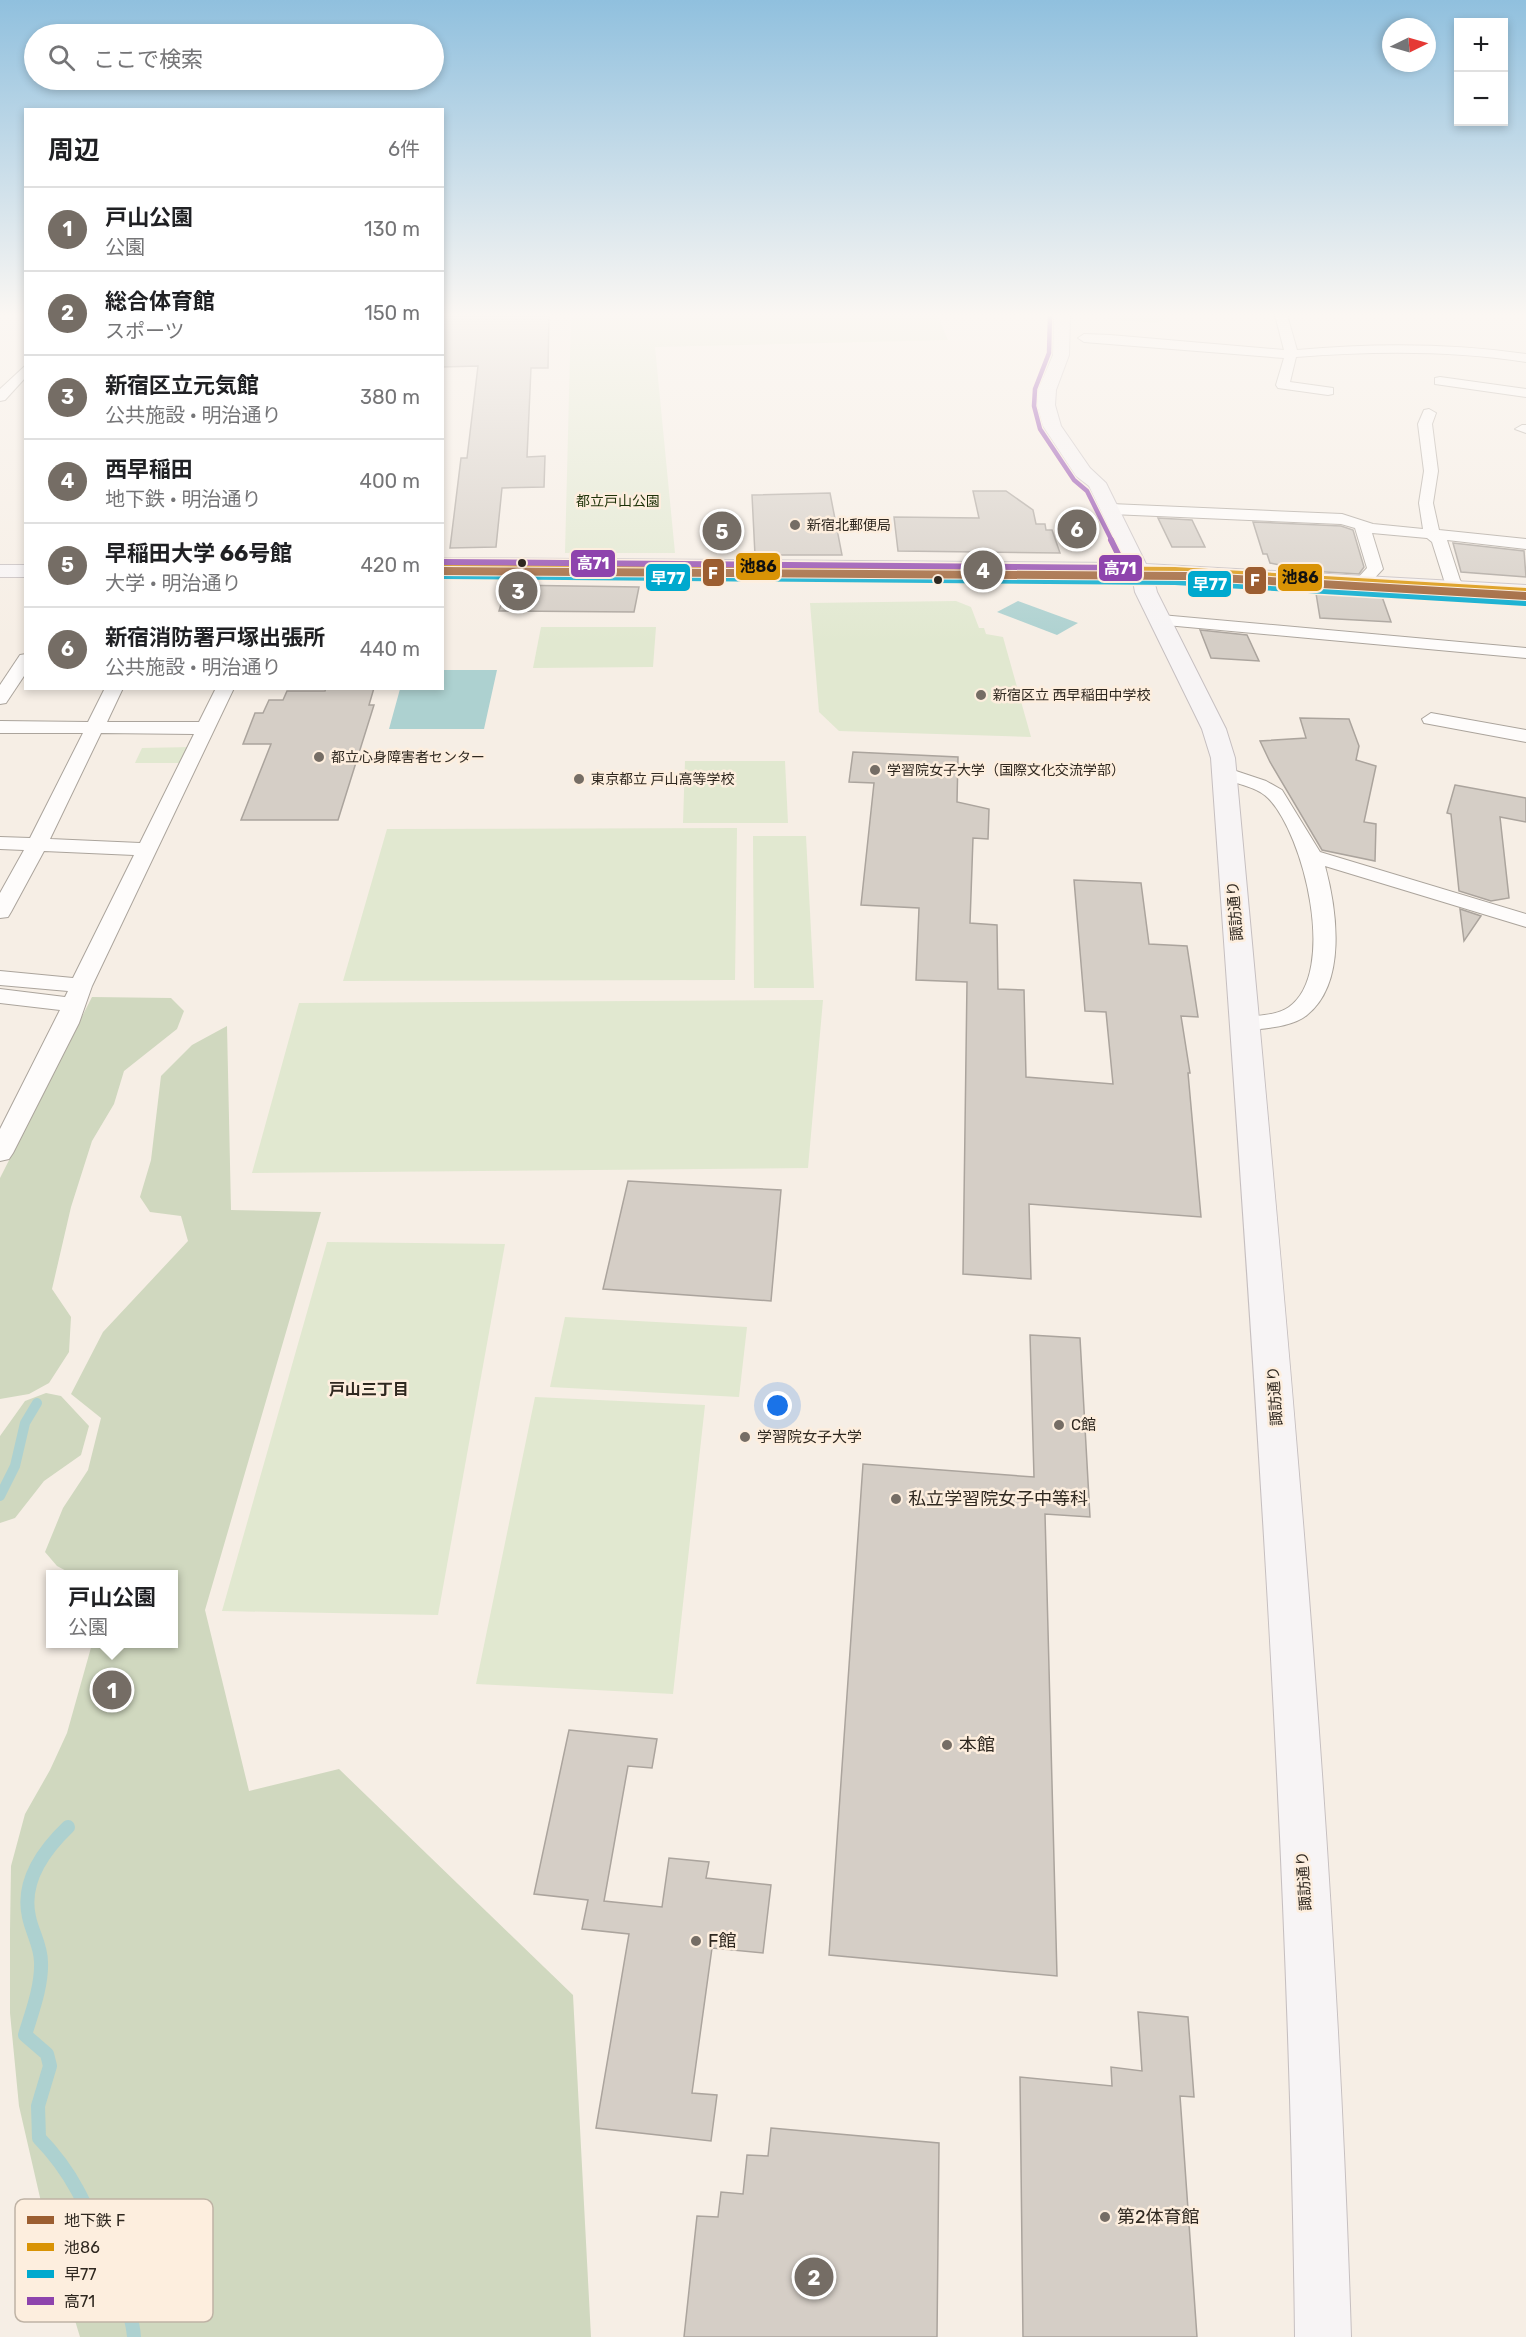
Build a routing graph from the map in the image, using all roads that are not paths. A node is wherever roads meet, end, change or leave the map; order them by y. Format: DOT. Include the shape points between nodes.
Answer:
graph roads {
  1 [pos="1051,424"];
  2 [pos="1069,424"];
  3 [pos="1425,424"];
  4 [pos="1097,483"];
  5 [pos="1111,509"];
  6 [pos="1362,525"];
  7 [pos="1432,535"];
  8 [pos="1526,544"];
  9 [pos="0,561"];
  10 [pos="24,561"];
  11 [pos="444,564"];
  12 [pos="0,571"];
  13 [pos="24,571"];
  14 [pos="444,574"];
  15 [pos="1142,574"];
  16 [pos="1363,581"];
  17 [pos="1457,587"];
  18 [pos="1526,591"];
  19 [pos="1526,601"];
  20 [pos="1161,620"];
  21 [pos="1526,653"];
  22 [pos="24,662"];
  23 [pos="113,690"];
  24 [pos="224,690"];
  25 [pos="0,699"];
  26 [pos="1431,719"];
  27 [pos="0,727"];
  28 [pos="95,727"];
  29 [pos="206,728"];
  30 [pos="1526,735"];
  31 [pos="1224,773"];
  32 [pos="0,843"];
  33 [pos="37,845"];
  34 [pos="146,849"];
  35 [pos="1312,856"];
  36 [pos="0,912"];
  37 [pos="1526,921"];
  38 [pos="0,978"];
  39 [pos="77,995"];
  40 [pos="0,996"];
  41 [pos="1244,1024"];
  42 [pos="0,1153"];
  43 [pos="1323,2337"];
  1 -- 4 [label="main road, 諏訪通り" via="1083,472"];
  2 -- 4 [label="main road, 諏訪通り" via="1100,471"];
  3 -- 7 [label="street" via="1431,471 1426,503"];
  4 -- 5 [label="main road, 諏訪通り"];
  5 -- 6 [label="street" via="1342,519"];
  5 -- 15 [label="main road, 諏訪通り"];
  6 -- 7 [label="street"];
  6 -- 16 [label="street" via="1375,569"];
  7 -- 8 [label="street"];
  7 -- 17 [label="street" via="1439,540"];
  9 -- 10 [label="main road"];
  11 -- 15 [label="main road"];
  12 -- 13 [label="main road"];
  14 -- 15 [label="main road"];
  15 -- 16 [label="main road"];
  15 -- 19 [label="main road"];
  15 -- 20 [label="main road, 諏訪通り"];
  16 -- 17 [label="main road"];
  17 -- 18 [label="main road"];
  20 -- 21 [label="street"];
  20 -- 31 [label="main road, 諏訪通り" via="1214,729"];
  22 -- 25 [label="street"];
  23 -- 28 [label="street"];
  24 -- 29 [label="street"];
  26 -- 30 [label="street"];
  27 -- 28 [label="street"];
  28 -- 29 [label="street"];
  28 -- 33 [label="street"];
  29 -- 34 [label="street"];
  31 -- 35 [label="street" via="1275,793"];
  31 -- 41 [label="main road, 諏訪通り"];
  32 -- 33 [label="street"];
  33 -- 34 [label="street"];
  33 -- 36 [label="street"];
  34 -- 39 [label="street"];
  35 -- 37 [label="street"];
  35 -- 41 [label="street" via="1326,927 1316,988 1298,1011"];
  38 -- 39 [label="street"];
  39 -- 40 [label="street"];
  39 -- 42 [label="street" via="67,1023"];
  41 -- 43 [label="main road, 諏訪通り" via="1282,1483 1319,2140"];
}
